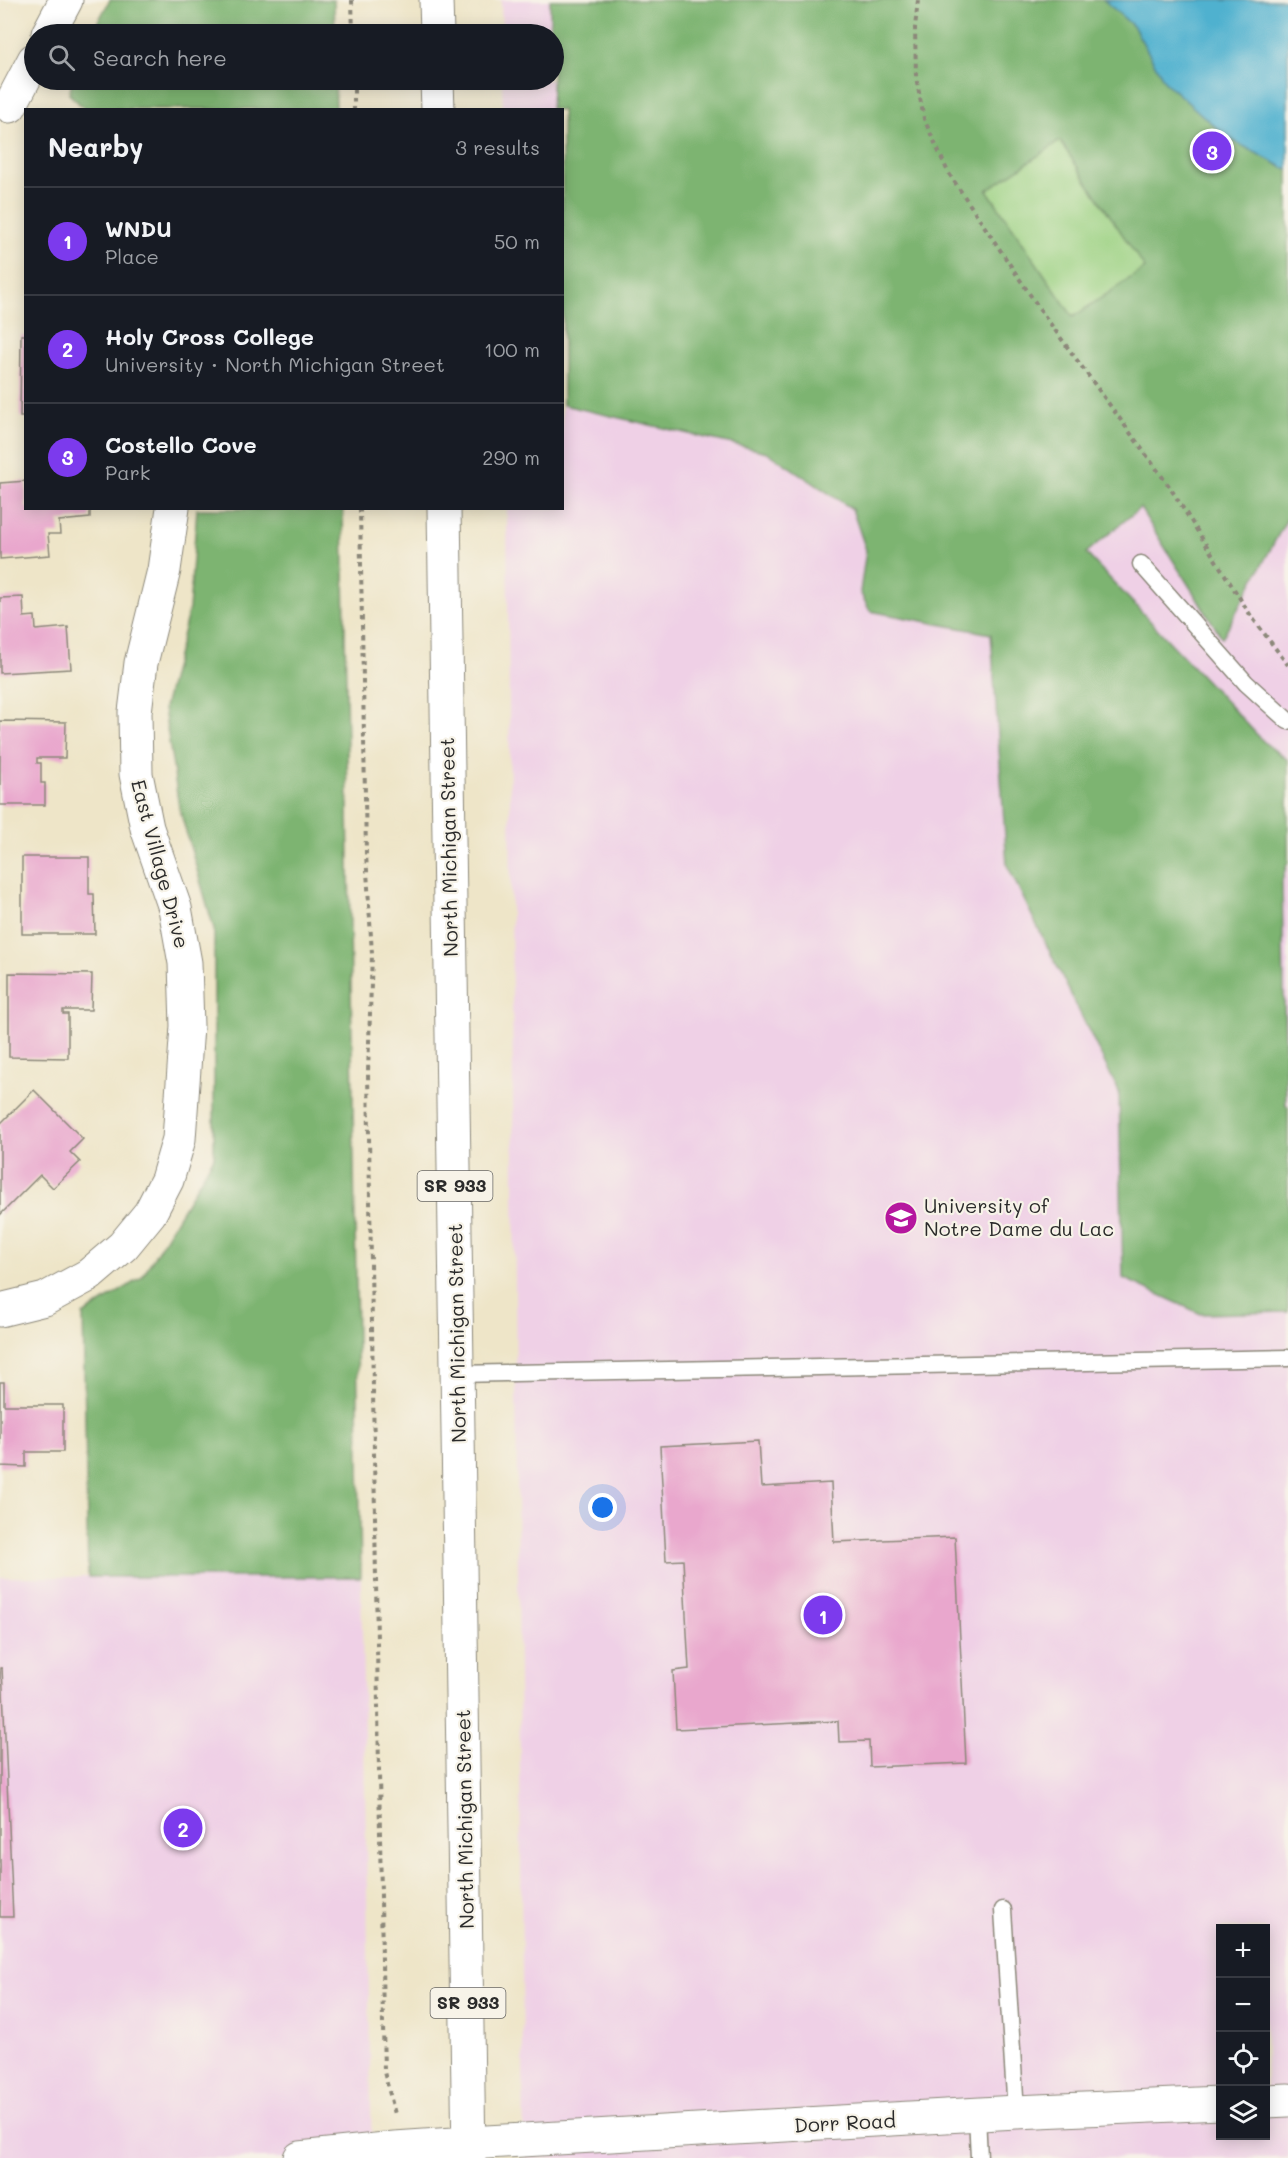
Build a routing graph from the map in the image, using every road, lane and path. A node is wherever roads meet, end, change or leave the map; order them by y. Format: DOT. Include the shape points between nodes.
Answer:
graph roads {
  1 [pos="66,0"];
  2 [pos="352,0"];
  3 [pos="436,0"];
  4 [pos="918,0"];
  5 [pos="53,24"];
  6 [pos="353,24"];
  7 [pos="437,24"];
  8 [pos="24,82"];
  9 [pos="354,90"];
  10 [pos="437,90"];
  11 [pos="354,108"];
  12 [pos="438,108"];
  13 [pos="12,109"];
  14 [pos="173,510"];
  15 [pos="360,510"];
  16 [pos="444,510"];
  17 [pos="1141,564"];
  18 [pos="1288,665"];
  19 [pos="1288,721"];
  20 [pos="0,1310"];
  21 [pos="1288,1358"];
  22 [pos="458,1374"];
  23 [pos="1004,1910"];
  24 [pos="1288,2100"];
  25 [pos="1270,2101"];
  26 [pos="1216,2103"];
  27 [pos="395,2110"];
  28 [pos="1016,2112"];
  29 [pos="977,2115"];
  30 [pos="469,2150"];
  31 [pos="300,2158"];
  32 [pos="979,2158"];
  1 -- 5 [label="street"];
  2 -- 6 [label="path"];
  3 -- 7 [label="street"];
  4 -- 18 [label="path" via="916,77 924,119 948,172 1041,311 1170,486 1251,616"];
  8 -- 13 [label="street"];
  9 -- 11 [label="path"];
  10 -- 12 [label="street"];
  14 -- 20 [label="street, East Village Drive" via="164,570 141,663 135,712 136,774 147,828 175,908 185,963 187,1026 179,1139 150,1213 123,1246 89,1275 45,1299"];
  15 -- 27 [label="path" via="366,854 372,954 368,1072 384,2072"];
  16 -- 22 [label="street, North Michigan Street / SR 933"];
  17 -- 19 [label="lane" via="1246,683"];
  21 -- 22 [label="lane"];
  22 -- 30 [label="street, North Michigan Street / SR 933"];
  23 -- 28 [label="lane"];
  24 -- 25 [label="street"];
  26 -- 28 [label="street, Dorr Road"];
  28 -- 29 [label="street, Dorr Road"];
  29 -- 30 [label="street, Dorr Road"];
  29 -- 32 [label="lane"];
  30 -- 31 [label="street, Dorr Road" via="395,2148"];
}
